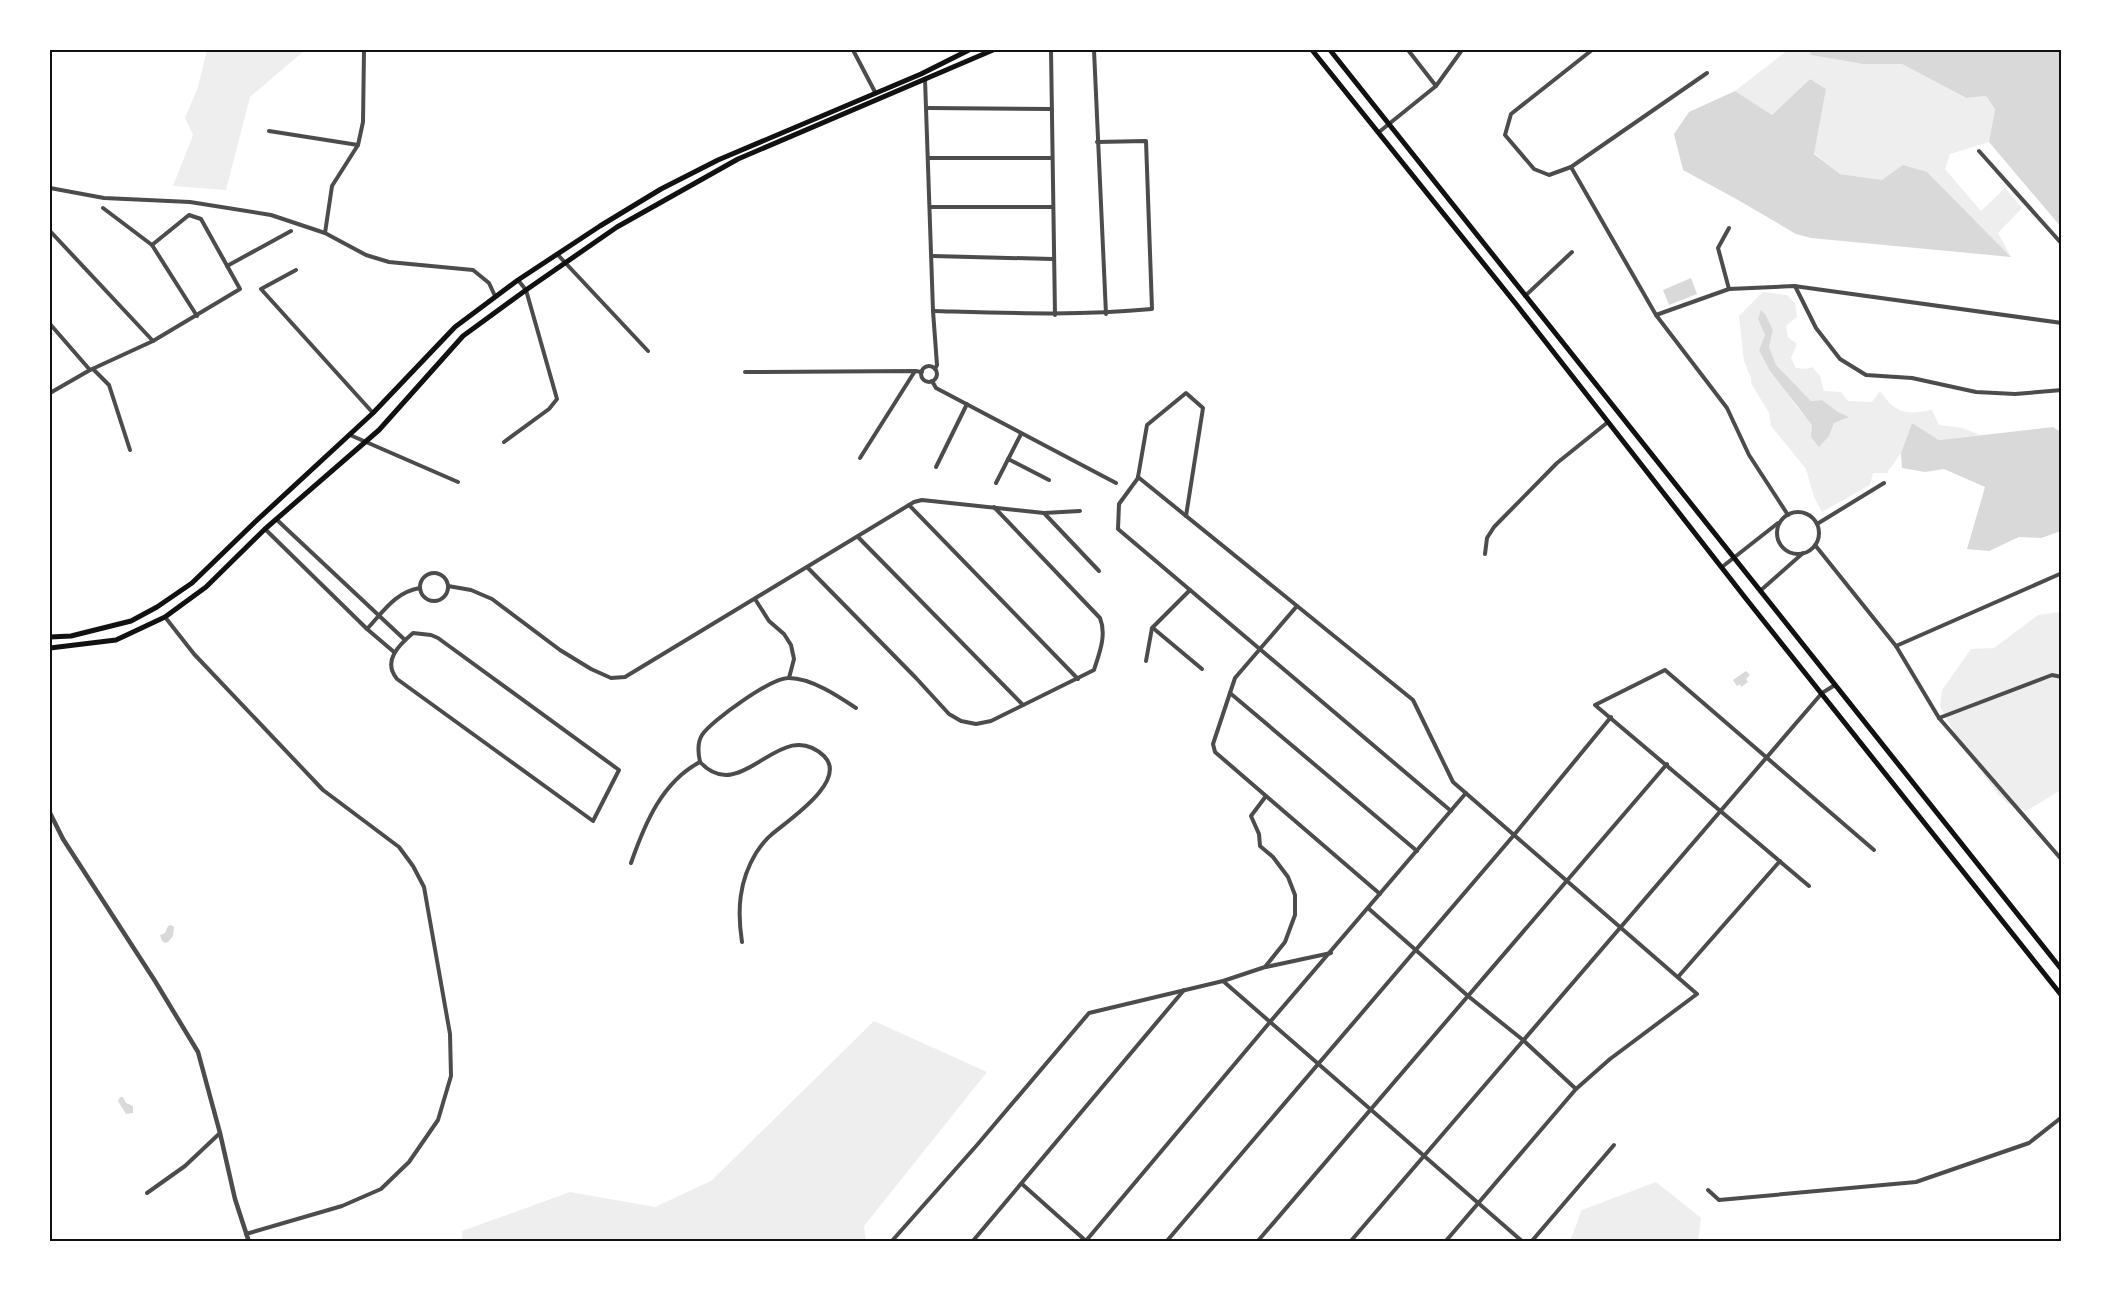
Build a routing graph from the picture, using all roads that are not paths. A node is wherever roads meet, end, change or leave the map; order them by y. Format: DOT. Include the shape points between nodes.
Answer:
graph roads {
  1 [pos="364,50"];
  2 [pos="853,50"];
  3 [pos="969,50"];
  4 [pos="993,50"];
  5 [pos="1051,50"];
  6 [pos="1094,50"];
  7 [pos="1312,50"];
  8 [pos="1330,50"];
  9 [pos="1408,50"];
  10 [pos="1462,50"];
  11 [pos="1592,50"];
  12 [pos="1707,73"];
  13 [pos="925,78"];
  14 [pos="1436,86"];
  15 [pos="875,92"];
  16 [pos="927,108"];
  17 [pos="1052,108"];
  18 [pos="1389,124"];
  19 [pos="269,131"];
  20 [pos="1379,132"];
  21 [pos="1097,142"];
  22 [pos="358,145"];
  23 [pos="1979,150"];
  24 [pos="929,158"];
  25 [pos="1052,158"];
  26 [pos="1571,167"];
  27 [pos="50,188"];
  28 [pos="930,207"];
  29 [pos="1053,207"];
  30 [pos="104,208"];
  31 [pos="1729,228"];
  32 [pos="50,231"];
  33 [pos="291,231"];
  34 [pos="325,233"];
  35 [pos="2061,244"];
  36 [pos="152,245"];
  37 [pos="1572,252"];
  38 [pos="557,254"];
  39 [pos="932,256"];
  40 [pos="1053,259"];
  41 [pos="564,263"];
  42 [pos="227,266"];
  43 [pos="296,270"];
  44 [pos="518,280"];
  45 [pos="1794,285"];
  46 [pos="1729,289"];
  47 [pos="526,290"];
  48 [pos="495,296"];
  49 [pos="1525,296"];
  50 [pos="933,311"];
  51 [pos="1106,314"];
  52 [pos="1054,315"];
  53 [pos="1656,315"];
  54 [pos="197,316"];
  55 [pos="2061,323"];
  56 [pos="50,324"];
  57 [pos="153,341"];
  58 [pos="648,351"];
  59 [pos="91,369"];
  60 [pos="935,369"];
  61 [pos="915,371"];
  62 [pos="744,372"];
  63 [pos="922,372"];
  64 [pos="932,381"];
  65 [pos="1594,383"];
  66 [pos="1583,390"];
  67 [pos="2061,390"];
  68 [pos="50,393"];
  69 [pos="967,404"];
  70 [pos="373,413"];
  71 [pos="1608,422"];
  72 [pos="1021,434"];
  73 [pos="350,435"];
  74 [pos="365,442"];
  75 [pos="504,442"];
  76 [pos="130,450"];
  77 [pos="860,458"];
  78 [pos="1008,459"];
  79 [pos="936,467"];
  80 [pos="1138,477"];
  81 [pos="1049,480"];
  82 [pos="458,482"];
  83 [pos="996,483"];
  84 [pos="1116,483"];
  85 [pos="1884,483"];
  86 [pos="909,505"];
  87 [pos="994,507"];
  88 [pos="1080,512"];
  89 [pos="1044,513"];
  90 [pos="1788,515"];
  91 [pos="1186,516"];
  92 [pos="276,519"];
  93 [pos="1780,522"];
  94 [pos="1817,524"];
  95 [pos="265,529"];
  96 [pos="858,537"];
  97 [pos="1815,545"];
  98 [pos="1803,553"];
  99 [pos="1485,554"];
  100 [pos="1733,558"];
  101 [pos="1722,567"];
  102 [pos="808,568"];
  103 [pos="1099,571"];
  104 [pos="2061,573"];
  105 [pos="448,586"];
  106 [pos="420,588"];
  107 [pos="1190,590"];
  108 [pos="1760,591"];
  109 [pos="755,598"];
  110 [pos="1297,606"];
  111 [pos="165,617"];
  112 [pos="378,617"];
  113 [pos="1152,628"];
  114 [pos="367,629"];
  115 [pos="50,637"];
  116 [pos="405,640"];
  117 [pos="1896,645"];
  118 [pos="50,648"];
  119 [pos="1258,648"];
  120 [pos="394,652"];
  121 [pos="1146,661"];
  122 [pos="1202,669"];
  123 [pos="2061,677"];
  124 [pos="789,678"];
  125 [pos="1078,679"];
  126 [pos="1835,685"];
  127 [pos="1230,693"];
  128 [pos="1822,693"];
  129 [pos="1023,705"];
  130 [pos="856,708"];
  131 [pos="1611,717"];
  132 [pos="1939,718"];
  133 [pos="1767,758"];
  134 [pos="700,762"];
  135 [pos="1667,764"];
  136 [pos="1466,793"];
  137 [pos="1923,795"];
  138 [pos="1266,796"];
  139 [pos="1909,803"];
  140 [pos="1451,811"];
  141 [pos="1721,811"];
  142 [pos="50,813"];
  143 [pos="1514,835"];
  144 [pos="1874,849"];
  145 [pos="1417,851"];
  146 [pos="2061,860"];
  147 [pos="1780,861"];
  148 [pos="631,863"];
  149 [pos="1567,880"];
  150 [pos="1809,886"];
  151 [pos="1380,894"];
  152 [pos="1368,908"];
  153 [pos="1620,927"];
  154 [pos="2033,934"];
  155 [pos="742,942"];
  156 [pos="2020,943"];
  157 [pos="1417,950"];
  158 [pos="1331,952"];
  159 [pos="1265,967"];
  160 [pos="2061,970"];
  161 [pos="1678,977"];
  162 [pos="1223,981"];
  163 [pos="1184,990"];
  164 [pos="1468,996"];
  165 [pos="2061,996"];
  166 [pos="1270,1022"];
  167 [pos="1523,1040"];
  168 [pos="1319,1065"];
  169 [pos="1576,1089"];
  170 [pos="1371,1109"];
  171 [pos="2061,1117"];
  172 [pos="220,1133"];
  173 [pos="1614,1145"];
  174 [pos="1423,1155"];
  175 [pos="1022,1184"];
  176 [pos="1708,1190"];
  177 [pos="147,1193"];
  178 [pos="1478,1202"];
  179 [pos="246,1234"];
  180 [pos="1085,1241"];
  181 [pos="249,1242"];
  182 [pos="891,1242"];
  183 [pos="972,1242"];
  184 [pos="1166,1242"];
  185 [pos="1257,1242"];
  186 [pos="1350,1242"];
  187 [pos="1445,1242"];
  188 [pos="1523,1242"];
  189 [pos="1531,1242"];
  1 -- 22 [label="street" via="363,122"];
  2 -- 15 [label="street"];
  3 -- 15 [label="main road"];
  4 -- 13 [label="main road"];
  5 -- 17 [label="street"];
  6 -- 21 [label="street"];
  7 -- 20 [label="main road"];
  8 -- 18 [label="main road"];
  9 -- 14 [label="street"];
  10 -- 14 [label="street"];
  11 -- 26 [label="street" via="1511,114 1505,135 1534,169 1549,175"];
  12 -- 26 [label="street"];
  13 -- 16 [label="street"];
  13 -- 41 [label="main road" via="738,159 616,228"];
  14 -- 18 [label="street"];
  15 -- 38 [label="main road" via="708,165 661,189"];
  16 -- 17 [label="street"];
  16 -- 24 [label="street"];
  17 -- 25 [label="street"];
  18 -- 20 [label="street"];
  18 -- 49 [label="main road"];
  19 -- 22 [label="street"];
  20 -- 66 [label="main road"];
  21 -- 51 [label="street"];
  21 -- 51 [label="street" via="1146,141 1152,309"];
  22 -- 34 [label="street" via="332,186"];
  23 -- 35 [label="street"];
  24 -- 25 [label="street"];
  24 -- 28 [label="street"];
  25 -- 29 [label="street"];
  26 -- 53 [label="street"];
  27 -- 34 [label="street" via="104,198 213,205 271,215"];
  28 -- 29 [label="street"];
  28 -- 39 [label="street"];
  29 -- 40 [label="street"];
  30 -- 36 [label="street"];
  31 -- 46 [label="street" via="1718,248"];
  32 -- 57 [label="street"];
  33 -- 42 [label="street"];
  34 -- 48 [label="street" via="366,255 389,262 473,270 489,283"];
  36 -- 42 [label="street" via="189,215 201,219"];
  36 -- 54 [label="street"];
  37 -- 49 [label="street"];
  38 -- 41 [label="street"];
  38 -- 44 [label="main road"];
  39 -- 40 [label="street"];
  39 -- 50 [label="street"];
  40 -- 52 [label="street"];
  41 -- 47 [label="main road"];
  41 -- 58 [label="street"];
  42 -- 54 [label="street" via="240,289"];
  43 -- 70 [label="street" via="261,289"];
  44 -- 47 [label="street"];
  44 -- 48 [label="main road"];
  45 -- 46 [label="street"];
  45 -- 55 [label="street"];
  45 -- 67 [label="street" via="1816,328 1840,359 1866,375 1912,378 1976,392"];
  46 -- 53 [label="street"];
  47 -- 74 [label="main road" via="463,336"];
  47 -- 75 [label="street" via="557,399"];
  48 -- 70 [label="main road" via="455,327"];
  49 -- 65 [label="main road"];
  50 -- 52 [label="street"];
  50 -- 60 [label="street"];
  51 -- 52 [label="street"];
  53 -- 90 [label="street" via="1727,408 1749,455"];
  54 -- 57 [label="street"];
  56 -- 59 [label="street"];
  57 -- 59 [label="street"];
  59 -- 68 [label="street"];
  59 -- 76 [label="street" via="109,385"];
  60 -- 63 [label="street" via="927,367"];
  60 -- 64 [label="street" via="937,374"];
  61 -- 62 [label="street"];
  61 -- 63 [label="street"];
  61 -- 77 [label="street"];
  63 -- 64 [label="street" via="924,380"];
  64 -- 69 [label="street" via="936,388"];
  65 -- 66 [label="main road"];
  65 -- 100 [label="main road"];
  66 -- 71 [label="main road"];
  69 -- 72 [label="street"];
  69 -- 79 [label="street"];
  70 -- 73 [label="main road"];
  71 -- 99 [label="street" via="1557,463 1494,527 1487,538"];
  71 -- 101 [label="main road"];
  72 -- 78 [label="street"];
  72 -- 84 [label="street"];
  73 -- 74 [label="street"];
  73 -- 115 [label="main road" via="192,583 157,607 131,621 71,636"];
  74 -- 82 [label="street"];
  74 -- 92 [label="main road"];
  78 -- 81 [label="street"];
  78 -- 83 [label="street"];
  80 -- 91 [label="street"];
  80 -- 91 [label="street" via="1147,425 1186,393 1203,408"];
  80 -- 107 [label="street" via="1119,504 1118,529"];
  85 -- 94 [label="street"];
  86 -- 87 [label="street" via="922,500"];
  86 -- 96 [label="street"];
  86 -- 125 [label="street"];
  87 -- 89 [label="street"];
  87 -- 125 [label="street" via="1100,618 1101,644 1094,670"];
  88 -- 89 [label="street"];
  89 -- 103 [label="street"];
  90 -- 93 [label="street"];
  90 -- 94 [label="street" via="1806,514"];
  91 -- 110 [label="street"];
  92 -- 95 [label="main road"];
  92 -- 112 [label="street"];
  93 -- 98 [label="street" via="1777,533 1782,547"];
  93 -- 100 [label="street"];
  94 -- 97 [label="street"];
  95 -- 111 [label="main road" via="206,587"];
  95 -- 114 [label="street"];
  96 -- 102 [label="street"];
  96 -- 129 [label="street"];
  97 -- 98 [label="street"];
  97 -- 117 [label="street"];
  98 -- 108 [label="street"];
  100 -- 101 [label="street"];
  100 -- 108 [label="main road"];
  101 -- 128 [label="main road"];
  102 -- 109 [label="street"];
  102 -- 129 [label="street" via="949,714 976,724"];
  104 -- 117 [label="street"];
  105 -- 106 [label="street" via="442,598 432,601 424,597"];
  105 -- 106 [label="street" via="445,578 433,573 425,576"];
  105 -- 109 [label="street" via="492,598 560,650 610,678 625,677 642,668"];
  106 -- 112 [label="street" via="396,597"];
  107 -- 113 [label="street"];
  107 -- 119 [label="street"];
  108 -- 126 [label="main road"];
  109 -- 124 [label="street" via="791,645 794,659"];
  110 -- 119 [label="street"];
  110 -- 136 [label="street" via="1413,700 1453,782"];
  111 -- 118 [label="main road" via="116,640"];
  111 -- 179 [label="street" via="289,756 323,790 399,847 413,866 424,887 450,1034 451,1077 438,1120 408,1162 381,1189 342,1206"];
  112 -- 114 [label="street"];
  112 -- 116 [label="street"];
  113 -- 121 [label="street"];
  113 -- 122 [label="street"];
  114 -- 120 [label="street"];
  116 -- 120 [label="street"];
  116 -- 120 [label="street" via="413,633 438,638 619,770 593,821 397,679 391,661"];
  117 -- 132 [label="street"];
  119 -- 127 [label="street" via="1235,678"];
  119 -- 140 [label="street"];
  123 -- 132 [label="street" via="2052,675"];
  124 -- 130 [label="street" via="831,692"];
  124 -- 134 [label="street" via="776,680 708,727 700,738"];
  125 -- 129 [label="street"];
  126 -- 128 [label="street"];
  126 -- 137 [label="main road"];
  127 -- 138 [label="street" via="1213,744 1215,752"];
  127 -- 145 [label="street"];
  128 -- 133 [label="street"];
  128 -- 139 [label="main road"];
  131 -- 133 [label="street" via="1595,705 1665,670"];
  131 -- 135 [label="street"];
  131 -- 143 [label="street"];
  132 -- 146 [label="street"];
  133 -- 141 [label="street"];
  133 -- 144 [label="street"];
  134 -- 148 [label="street" via="686,769 662,796"];
  134 -- 155 [label="street" via="714,773 738,774 786,746 800,745 824,756 830,765 830,774 817,795 756,853 740,892 738,920"];
  135 -- 141 [label="street"];
  135 -- 149 [label="street"];
  136 -- 140 [label="street"];
  136 -- 143 [label="street"];
  137 -- 139 [label="main road"];
  137 -- 154 [label="main road"];
  138 -- 151 [label="street"];
  138 -- 159 [label="street" via="1251,816 1260,846 1288,877 1295,895 1295,915 1285,942"];
  139 -- 156 [label="main road"];
  140 -- 145 [label="street"];
  141 -- 147 [label="street"];
  141 -- 153 [label="street"];
  142 -- 172 [label="street" via="198,1052"];
  143 -- 149 [label="street"];
  143 -- 157 [label="street"];
  145 -- 151 [label="street"];
  147 -- 150 [label="street"];
  147 -- 161 [label="street"];
  149 -- 153 [label="street"];
  149 -- 164 [label="street"];
  151 -- 152 [label="street"];
  152 -- 157 [label="street"];
  152 -- 158 [label="street"];
  153 -- 161 [label="street"];
  153 -- 167 [label="street"];
  154 -- 156 [label="main road"];
  154 -- 160 [label="main road"];
  156 -- 165 [label="main road"];
  157 -- 164 [label="street"];
  157 -- 168 [label="street"];
  158 -- 159 [label="street"];
  158 -- 166 [label="street"];
  159 -- 162 [label="street"];
  161 -- 169 [label="street" via="1697,994"];
  162 -- 163 [label="street"];
  162 -- 166 [label="street"];
  163 -- 175 [label="street"];
  163 -- 182 [label="street" via="1089,1012"];
  164 -- 167 [label="street"];
  164 -- 170 [label="street"];
  166 -- 168 [label="street"];
  166 -- 180 [label="street"];
  167 -- 169 [label="street"];
  167 -- 174 [label="street"];
  168 -- 170 [label="street"];
  168 -- 184 [label="street"];
  169 -- 178 [label="street"];
  170 -- 174 [label="street"];
  170 -- 185 [label="street"];
  171 -- 176 [label="street" via="2029,1143 1916,1182 1719,1200"];
  172 -- 177 [label="street"];
  172 -- 179 [label="street"];
  173 -- 189 [label="street"];
  174 -- 178 [label="street"];
  174 -- 186 [label="street"];
  175 -- 180 [label="street"];
  175 -- 183 [label="street"];
  178 -- 187 [label="street"];
  178 -- 188 [label="street"];
  179 -- 181 [label="street"];
}
